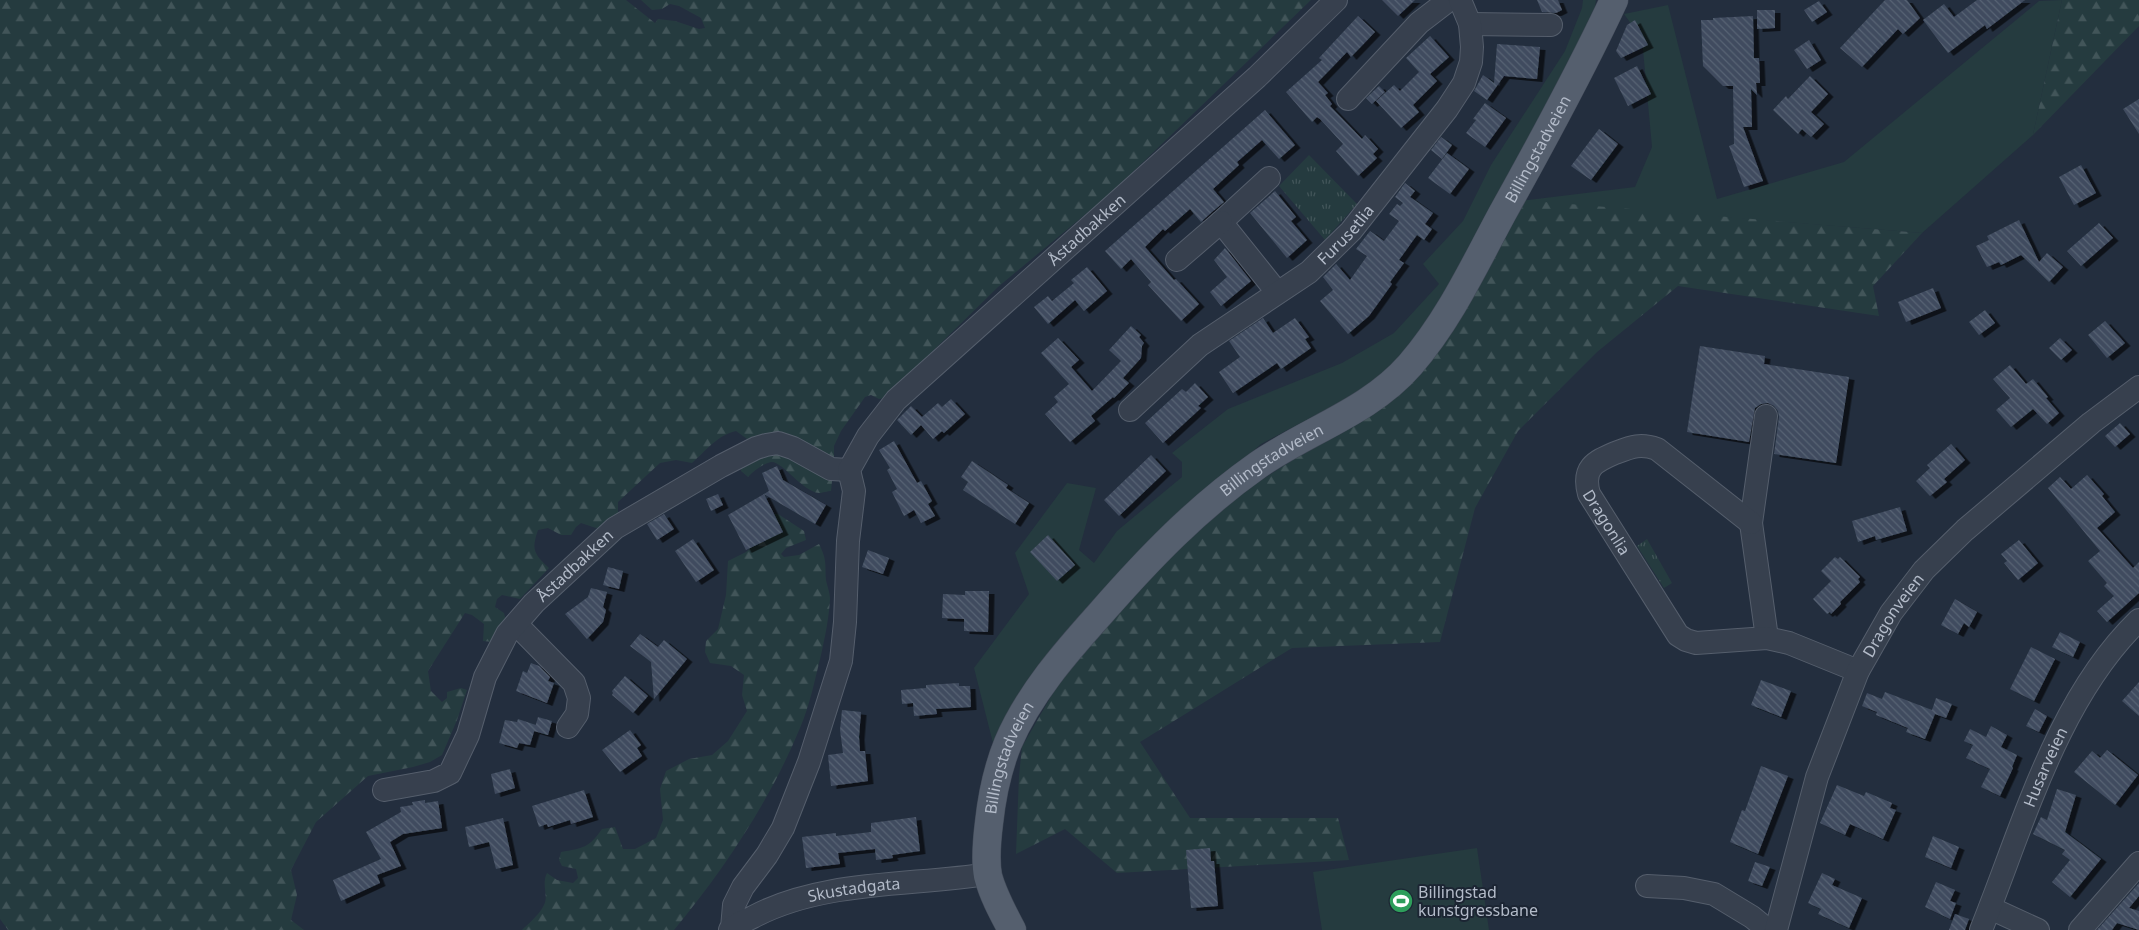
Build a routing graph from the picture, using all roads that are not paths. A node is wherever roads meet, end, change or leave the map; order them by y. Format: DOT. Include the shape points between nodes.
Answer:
graph roads {
  1 [pos="1336,0"];
  2 [pos="1449,0"];
  3 [pos="1460,0"];
  4 [pos="1614,0"];
  5 [pos="1470,24"];
  6 [pos="1550,25"];
  7 [pos="1348,99"];
  8 [pos="1269,178"];
  9 [pos="1222,222"];
  10 [pos="1177,260"];
  11 [pos="1277,292"];
  12 [pos="2139,387"];
  13 [pos="1130,410"];
  14 [pos="1766,416"];
  15 [pos="850,470"];
  16 [pos="1751,523"];
  17 [pos="2139,620"];
  18 [pos="516,624"];
  19 [pos="1767,638"];
  20 [pos="1858,671"];
  21 [pos="568,727"];
  22 [pos="384,790"];
  23 [pos="2139,863"];
  24 [pos="988,874"];
  25 [pos="1647,886"];
  26 [pos="1990,908"];
  27 [pos="731,929"];
  28 [pos="1012,930"];
  29 [pos="1772,930"];
  30 [pos="1776,930"];
  31 [pos="1981,930"];
  32 [pos="2038,930"];
  33 [pos="2080,930"];
  1 -- 15 [label="street, Åstadbakken" via="1250,84 896,400 868,436"];
  2 -- 7 [label="street" via="1419,23"];
  3 -- 5 [label="street, Furusetlia"];
  4 -- 24 [label="main road, Billingstadveien" via="1445,319 1409,367 1370,400 1260,463 1206,505 1151,556 1071,646 1037,691 1009,742 994,785 987,836"];
  5 -- 6 [label="street"];
  5 -- 11 [label="street, Furusetlia" via="1471,62 1464,83 1447,109 1351,231 1308,272"];
  8 -- 9 [label="street"];
  9 -- 10 [label="street"];
  9 -- 11 [label="street"];
  11 -- 13 [label="street, Furusetlia" via="1200,345"];
  12 -- 20 [label="street, Dragonveien" via="2090,423 1965,530 1924,570 1890,613"];
  14 -- 16 [label="street"];
  15 -- 18 [label="street, Åstadbakken" via="831,469 778,443 756,448 615,528 534,603"];
  15 -- 27 [label="street" via="854,491 841,661 809,762 783,828 743,887 734,905"];
  16 -- 19 [label="street"];
  16 -- 19 [label="street, Dragonlia" via="1657,449 1630,447 1595,462 1589,469 1589,494 1678,635 1696,642"];
  17 -- 26 [label="street, Husarveien" via="2105,657 2044,766"];
  18 -- 21 [label="street" via="574,683 579,698 577,714"];
  18 -- 22 [label="street, Åstadbakken" via="497,651 485,677 468,735 450,773 434,780"];
  19 -- 20 [label="street, Dragonlia" via="1789,643"];
  20 -- 30 [label="street, Dragonveien" via="1817,777"];
  23 -- 33 [label="street"];
  24 -- 27 [label="street, Skustadgata" via="802,897 770,908"];
  24 -- 28 [label="main road, Billingstadveien" via="998,904"];
  25 -- 29 [label="street" via="1714,894"];
  26 -- 31 [label="street, Husarveien"];
  26 -- 32 [label="street"];
}
